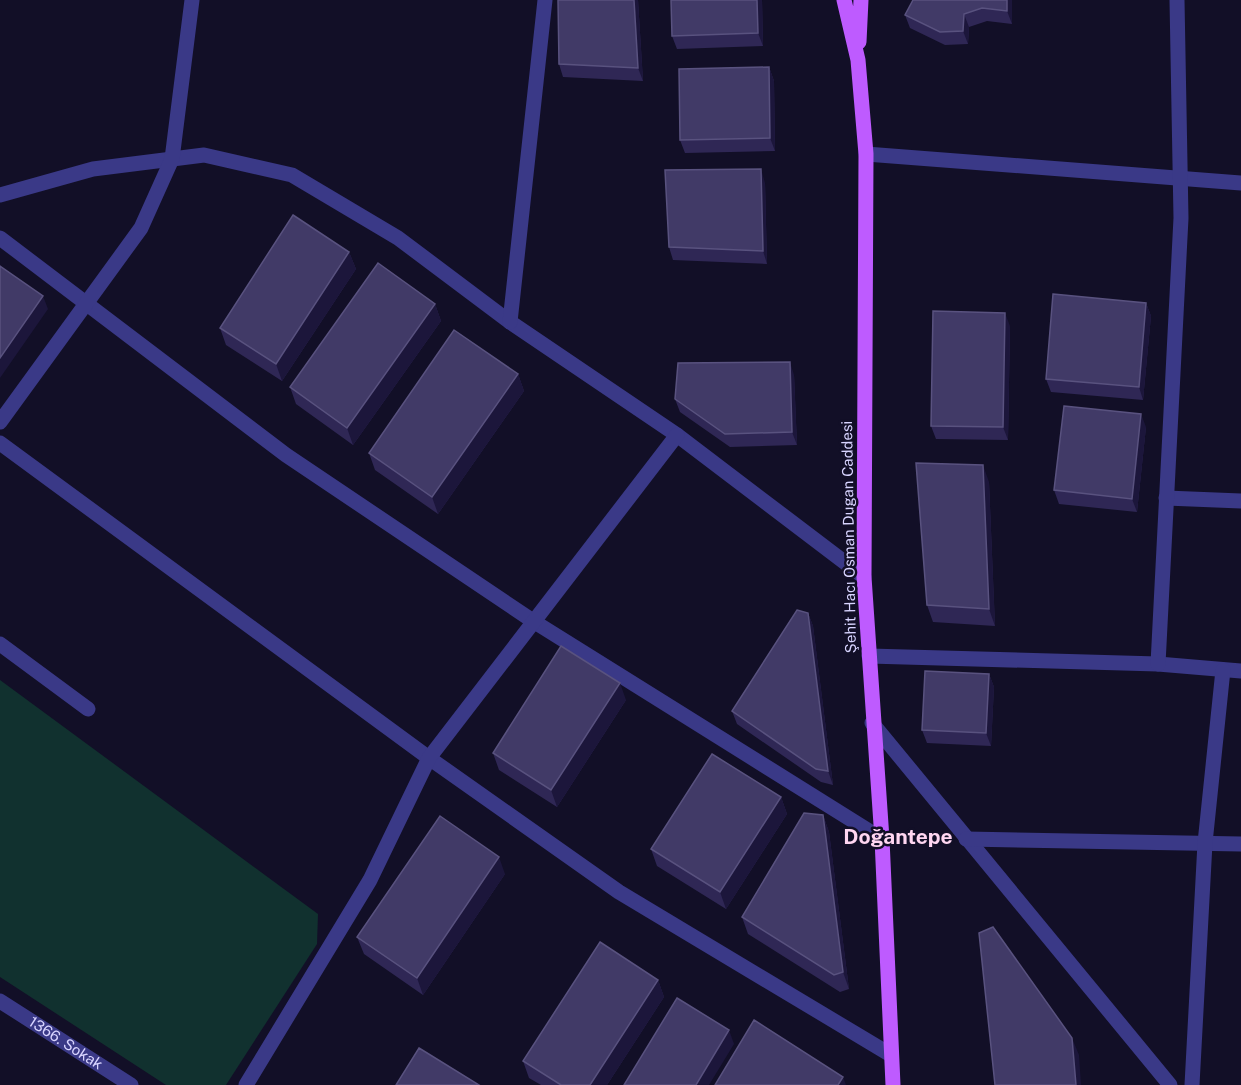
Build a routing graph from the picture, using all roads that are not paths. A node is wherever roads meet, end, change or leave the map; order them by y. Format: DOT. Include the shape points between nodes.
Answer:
graph roads {
  1 [pos="192,0"];
  2 [pos="545,0"];
  3 [pos="844,0"];
  4 [pos="861,0"];
  5 [pos="871,0"];
  6 [pos="1177,0"];
  7 [pos="860,32"];
  8 [pos="858,60"];
  9 [pos="866,154"];
  10 [pos="172,159"];
  11 [pos="1180,177"];
  12 [pos="1241,183"];
  13 [pos="0,195"];
  14 [pos="0,238"];
  15 [pos="86,303"];
  16 [pos="510,322"];
  17 [pos="0,422"];
  18 [pos="677,435"];
  19 [pos="0,442"];
  20 [pos="1166,498"];
  21 [pos="1241,501"];
  22 [pos="864,577"];
  23 [pos="533,621"];
  24 [pos="0,644"];
  25 [pos="869,656"];
  26 [pos="1158,664"];
  27 [pos="1223,670"];
  28 [pos="1241,671"];
  29 [pos="88,709"];
  30 [pos="872,723"];
  31 [pos="429,758"];
  32 [pos="882,839"];
  33 [pos="966,839"];
  34 [pos="1205,843"];
  35 [pos="1241,844"];
  36 [pos="0,1001"];
  37 [pos="891,1055"];
  38 [pos="131,1085"];
  39 [pos="246,1085"];
  40 [pos="893,1085"];
  41 [pos="1170,1085"];
  42 [pos="1192,1085"];
  1 -- 10 [label="street"];
  2 -- 16 [label="street"];
  3 -- 8 [label="main road"];
  4 -- 7 [label="main road"];
  5 -- 7 [label="main road"];
  6 -- 11 [label="street"];
  7 -- 8 [label="main road"];
  8 -- 9 [label="main road, Şehit Hacı Osman Dugan Caddesi"];
  9 -- 11 [label="street"];
  9 -- 22 [label="main road, Şehit Hacı Osman Dugan Caddesi"];
  10 -- 13 [label="street" via="93,169"];
  10 -- 15 [label="street" via="141,228"];
  10 -- 16 [label="street" via="204,155 292,175 399,238"];
  11 -- 12 [label="street"];
  11 -- 20 [label="street"];
  14 -- 15 [label="street"];
  15 -- 17 [label="street"];
  15 -- 23 [label="street" via="286,455"];
  16 -- 18 [label="street"];
  18 -- 22 [label="street"];
  18 -- 23 [label="street"];
  19 -- 31 [label="street"];
  20 -- 21 [label="street"];
  20 -- 26 [label="street"];
  22 -- 25 [label="main road, Şehit Hacı Osman Dugan Caddesi"];
  23 -- 31 [label="street"];
  23 -- 32 [label="street"];
  24 -- 29 [label="street"];
  25 -- 26 [label="street"];
  25 -- 30 [label="main road, Şehit Hacı Osman Dugan Caddesi"];
  26 -- 27 [label="street"];
  27 -- 28 [label="street"];
  27 -- 34 [label="street"];
  30 -- 32 [label="main road, Şehit Hacı Osman Dugan Caddesi"];
  30 -- 33 [label="street"];
  31 -- 37 [label="street" via="619,892"];
  31 -- 39 [label="street" via="370,880"];
  32 -- 37 [label="main road, Şehit Hacı Osman Dugan Caddesi"];
  33 -- 34 [label="street"];
  33 -- 41 [label="street"];
  34 -- 35 [label="street"];
  34 -- 42 [label="street"];
  36 -- 38 [label="street, 1366. Sokak"];
  37 -- 40 [label="main road, Şehit Hacı Osman Dugan Caddesi"];
}
